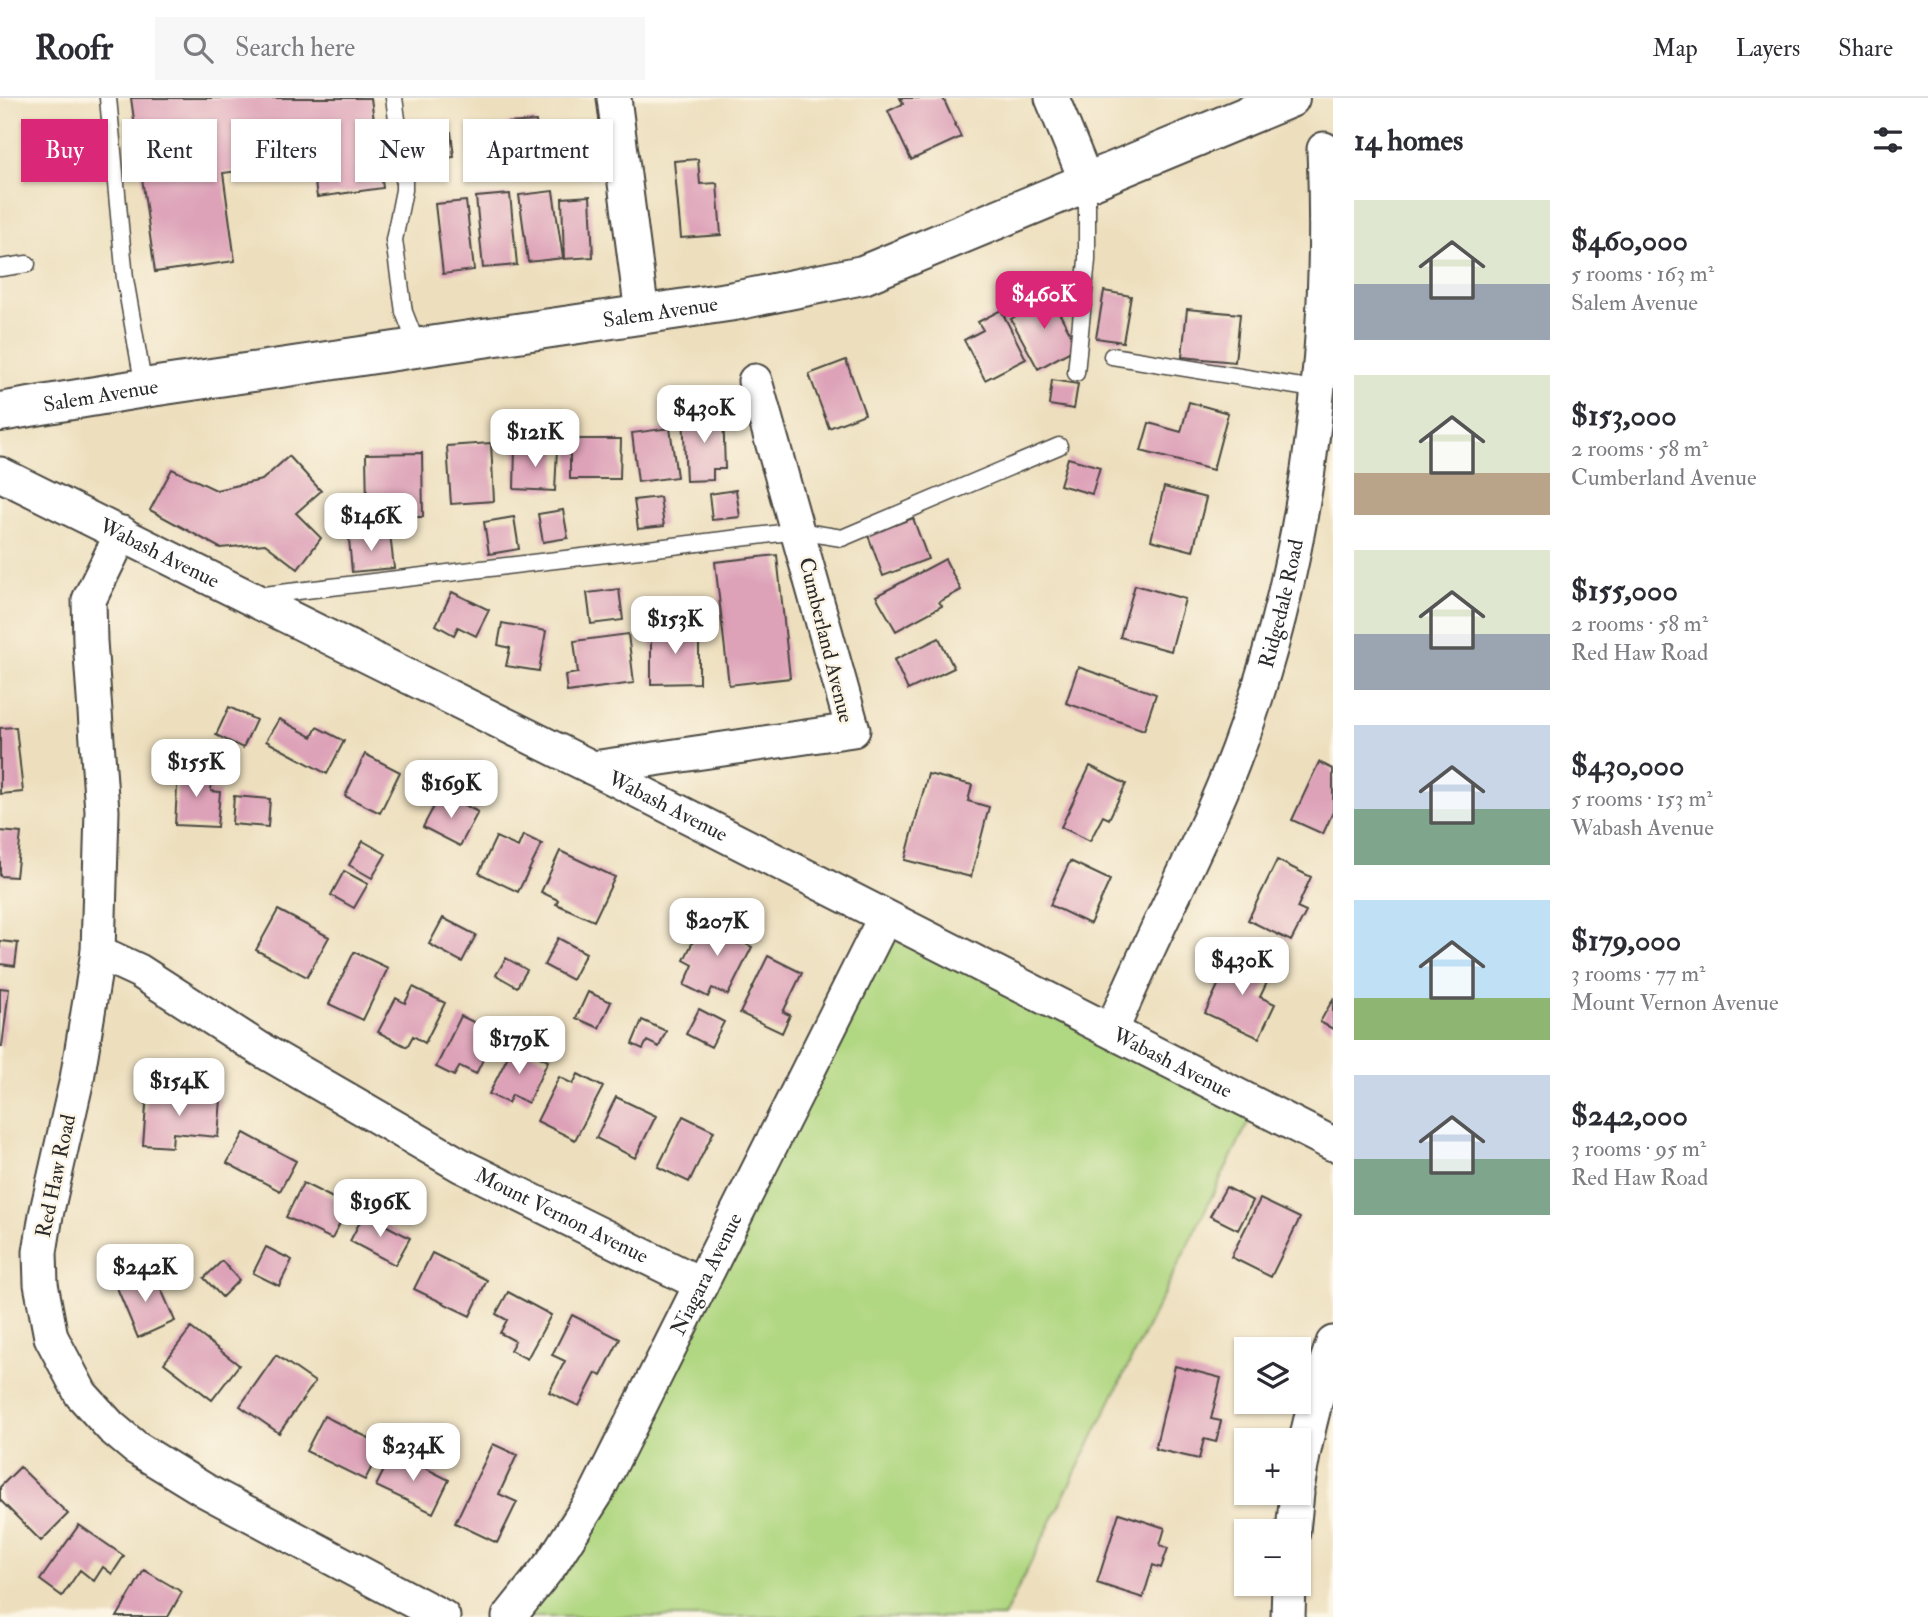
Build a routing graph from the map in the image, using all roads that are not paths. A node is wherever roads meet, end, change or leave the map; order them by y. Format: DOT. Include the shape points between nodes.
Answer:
graph roads {
  1 [pos="108,98"];
  2 [pos="394,98"];
  3 [pos="614,98"];
  4 [pos="1052,98"];
  5 [pos="1290,98"];
  6 [pos="1324,149"];
  7 [pos="1087,183"];
  8 [pos="27,264"];
  9 [pos="0,268"];
  10 [pos="642,314"];
  11 [pos="418,348"];
  12 [pos="1112,356"];
  13 [pos="1076,373"];
  14 [pos="755,381"];
  15 [pos="144,388"];
  16 [pos="1324,391"];
  17 [pos="0,412"];
  18 [pos="1059,446"];
  19 [pos="0,474"];
  20 [pos="798,531"];
  21 [pos="122,533"];
  22 [pos="250,596"];
  23 [pos="593,768"];
  24 [pos="885,917"];
  25 [pos="98,952"];
  26 [pos="1112,1030"];
  27 [pos="1333,1144"];
  28 [pos="701,1284"];
  29 [pos="1333,1343"];
  30 [pos="1309,1428"];
  31 [pos="1289,1596"];
  32 [pos="443,1617"];
  33 [pos="509,1617"];
  34 [pos="1288,1617"];
  1 -- 15 [label="lane" via="125,279"];
  2 -- 11 [label="lane" via="404,190 394,240 404,312"];
  3 -- 10 [label="street"];
  4 -- 7 [label="street"];
  5 -- 7 [label="main road, Salem Avenue"];
  6 -- 16 [label="street, Ridgedale Road" via="1332,285"];
  7 -- 10 [label="main road, Salem Avenue" via="863,275"];
  7 -- 13 [label="lane" via="1087,260"];
  8 -- 9 [label="lane"];
  10 -- 11 [label="main road, Salem Avenue"];
  11 -- 15 [label="main road, Salem Avenue"];
  12 -- 16 [label="lane"];
  14 -- 20 [label="street, Cumberland Avenue"];
  15 -- 17 [label="main road, Salem Avenue"];
  16 -- 26 [label="street, Ridgedale Road" via="1292,573 1263,678 1226,780"];
  18 -- 20 [label="lane" via="842,538"];
  19 -- 21 [label="street, Wabash Avenue"];
  20 -- 22 [label="lane"];
  20 -- 23 [label="street, Cumberland Avenue" via="852,730"];
  21 -- 22 [label="street, Wabash Avenue"];
  21 -- 25 [label="street, Red Haw Road" via="89,600 102,811"];
  22 -- 23 [label="street, Wabash Avenue"];
  23 -- 24 [label="street, Wabash Avenue"];
  24 -- 26 [label="street, Wabash Avenue"];
  24 -- 28 [label="street, Niagara Avenue"];
  25 -- 28 [label="street, Mount Vernon Avenue" via="139,971 260,1049 462,1166"];
  25 -- 32 [label="street, Red Haw Road" via="78,1079 40,1252 51,1337 64,1364 81,1394 136,1448"];
  26 -- 27 [label="street, Wabash Avenue"];
  28 -- 33 [label="street, Niagara Avenue" via="596,1494 552,1563"];
  29 -- 30 [label="street"];
  31 -- 34 [label="street"];
}
